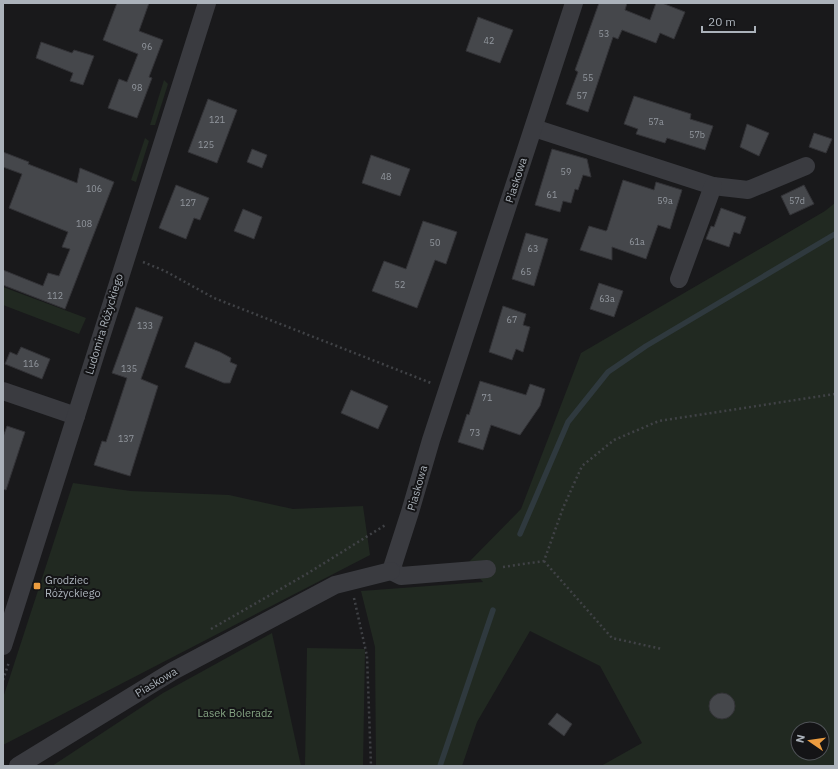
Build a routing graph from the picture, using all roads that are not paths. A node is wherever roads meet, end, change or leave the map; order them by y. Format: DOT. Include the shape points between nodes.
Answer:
graph roads {
  1 [pos="207,3"];
  2 [pos="574,3"];
  3 [pos="534,128"];
  4 [pos="806,166"];
  5 [pos="713,186"];
  6 [pos="679,279"];
  7 [pos="3,391"];
  8 [pos="76,416"];
  9 [pos="487,569"];
  10 [pos="391,571"];
  11 [pos="3,646"];
  12 [pos="18,766"];
  1 -- 8 [label="street, Ludomira Różyckiego"];
  2 -- 3 [label="street, Piaskowa"];
  3 -- 5 [label="street"];
  3 -- 10 [label="street, Piaskowa" via="431,440"];
  4 -- 5 [label="street" via="748,190"];
  5 -- 6 [label="street"];
  7 -- 8 [label="street"];
  8 -- 11 [label="street, Ludomira Różyckiego"];
  9 -- 10 [label="street" via="401,576"];
  10 -- 12 [label="street, Piaskowa" via="335,585 173,671"];
}
